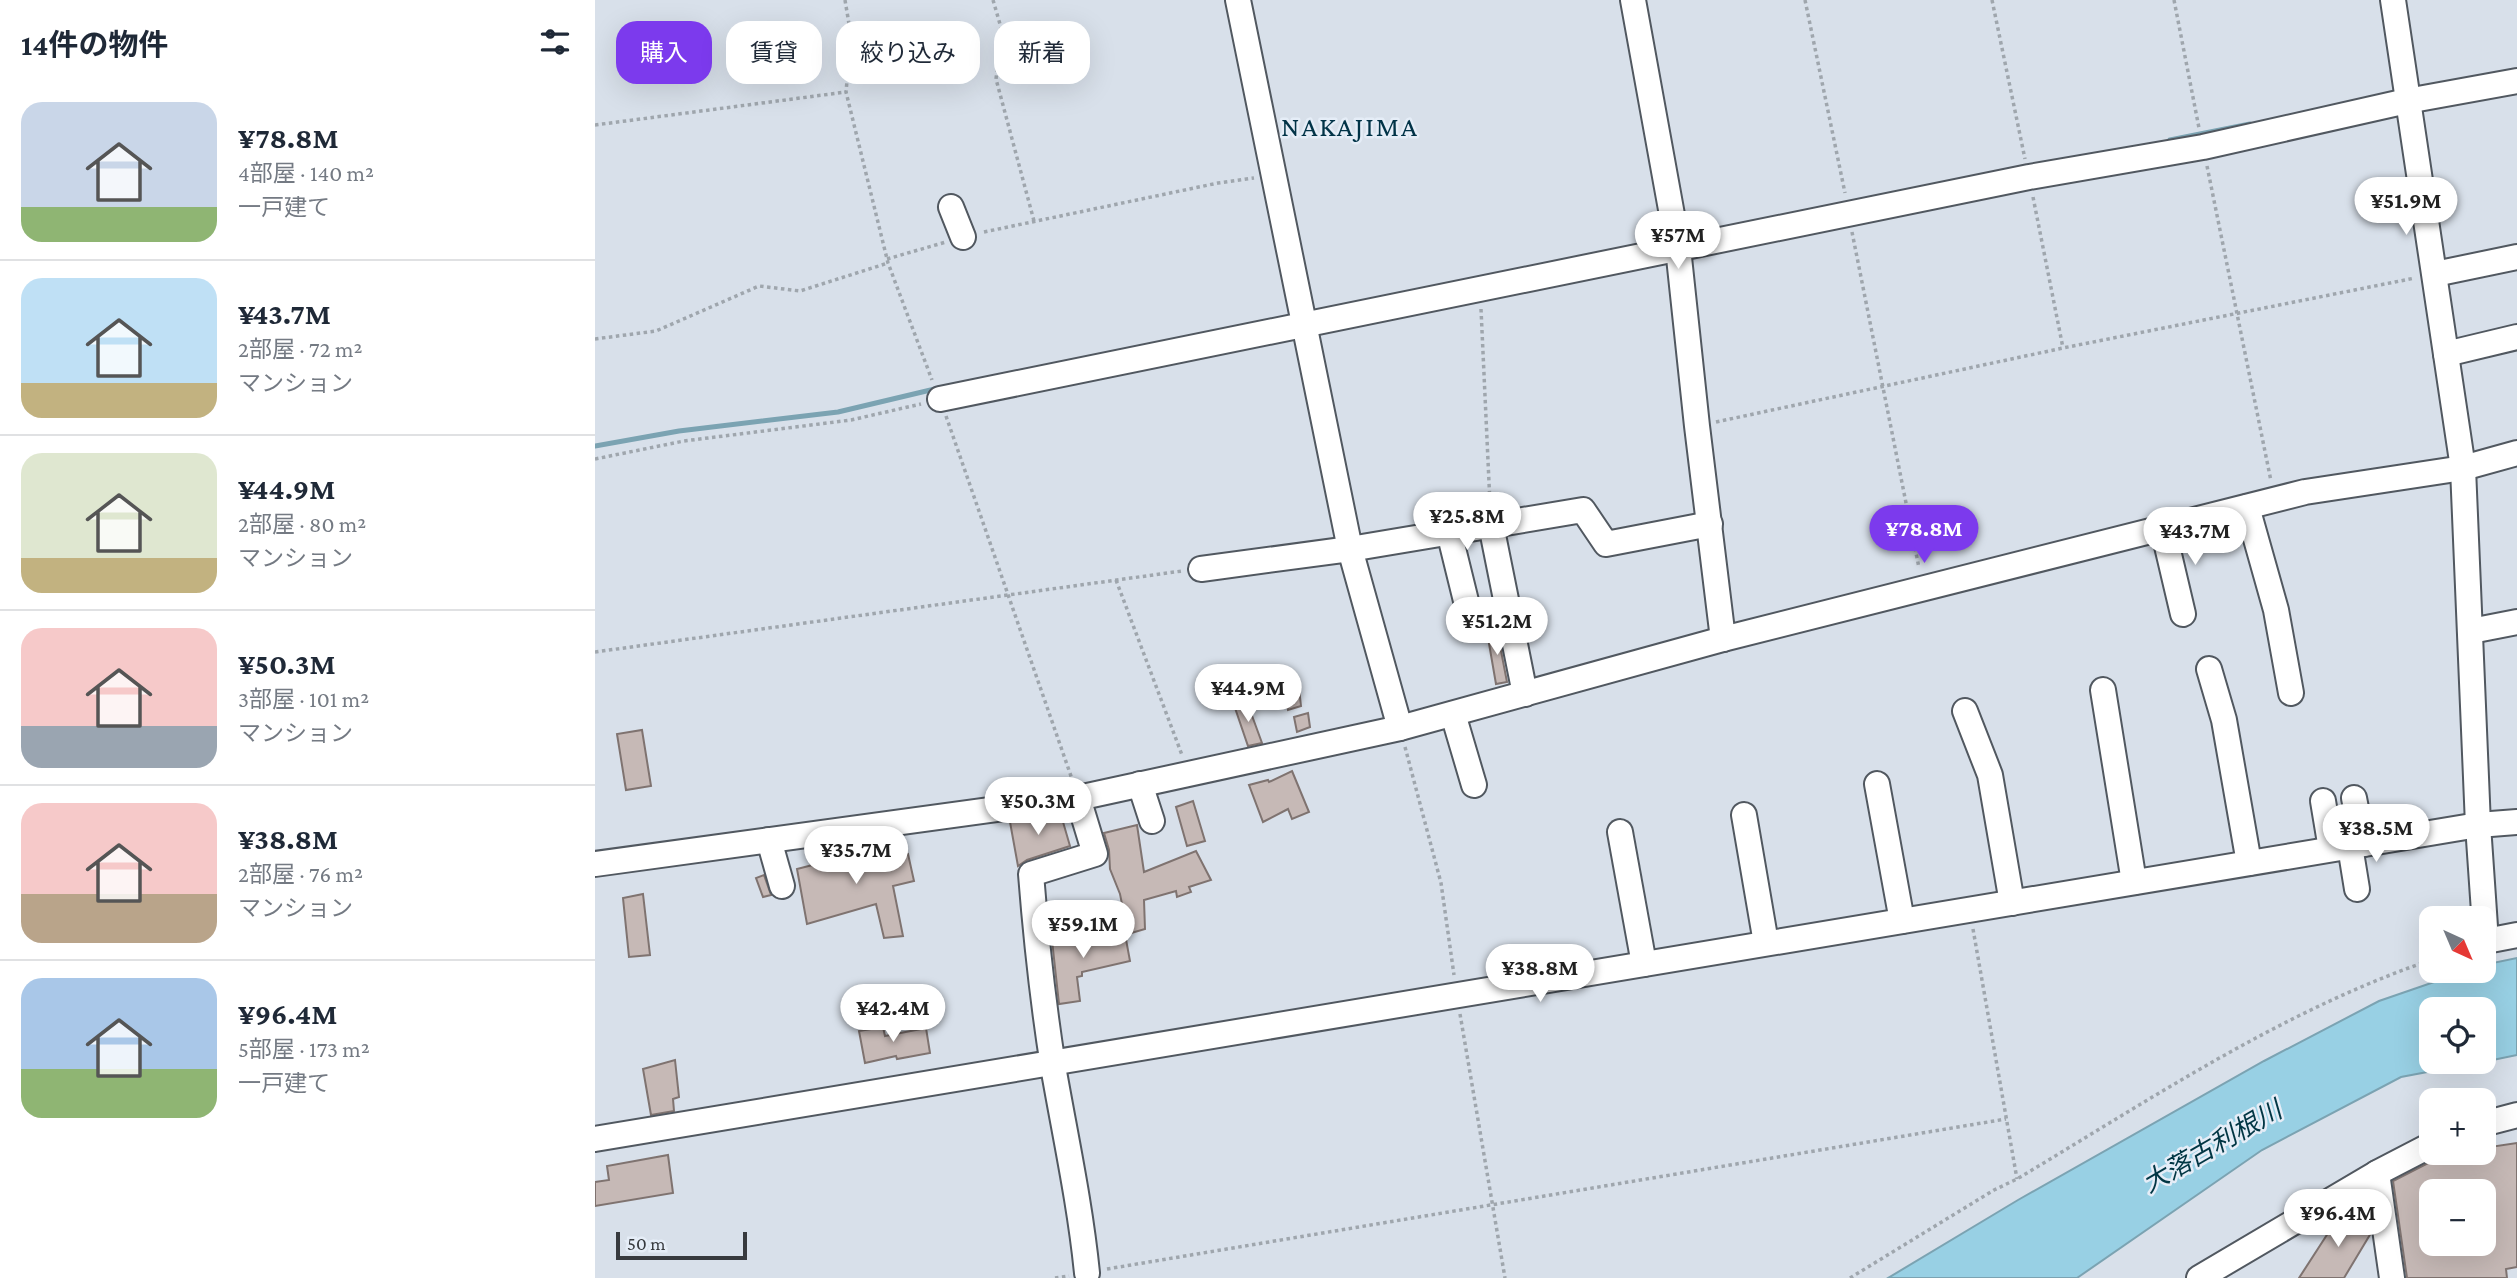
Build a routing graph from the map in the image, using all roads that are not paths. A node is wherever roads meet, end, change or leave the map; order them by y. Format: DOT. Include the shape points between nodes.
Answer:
graph roads {
  1 [pos="1238,0"];
  2 [pos="1633,0"];
  3 [pos="2393,0"];
  4 [pos="2517,81"];
  5 [pos="2407,101"];
  6 [pos="951,207"];
  7 [pos="963,237"];
  8 [pos="1678,248"];
  9 [pos="2517,257"];
  10 [pos="2435,274"];
  11 [pos="1304,326"];
  12 [pos="2517,337"];
  13 [pos="2446,354"];
  14 [pos="940,399"];
  15 [pos="2517,453"];
  16 [pos="2463,468"];
  17 [pos="2247,507"];
  18 [pos="1710,524"];
  19 [pos="1491,525"];
  20 [pos="2163,529"];
  21 [pos="1449,532"];
  22 [pos="1350,549"];
  23 [pos="1201,569"];
  24 [pos="1466,601"];
  25 [pos="2183,614"];
  26 [pos="2517,622"];
  27 [pos="2471,631"];
  28 [pos="1723,639"];
  29 [pos="2209,668"];
  30 [pos="2103,690"];
  31 [pos="2291,693"];
  32 [pos="1525,694"];
  33 [pos="1965,711"];
  34 [pos="1453,713"];
  35 [pos="1400,728"];
  36 [pos="1140,784"];
  37 [pos="1474,785"];
  38 [pos="1877,785"];
  39 [pos="1078,798"];
  40 [pos="2354,798"];
  41 [pos="2323,802"];
  42 [pos="1744,816"];
  43 [pos="1152,821"];
  44 [pos="2517,822"];
  45 [pos="2478,825"];
  46 [pos="1620,832"];
  47 [pos="769,840"];
  48 [pos="2348,846"];
  49 [pos="2249,863"];
  50 [pos="595,864"];
  51 [pos="2134,882"];
  52 [pos="782,886"];
  53 [pos="2357,889"];
  54 [pos="2012,903"];
  55 [pos="1902,921"];
  56 [pos="2517,935"];
  57 [pos="1766,943"];
  58 [pos="1644,964"];
  59 [pos="1053,1063"];
  60 [pos="2517,1115"];
  61 [pos="2496,1121"];
  62 [pos="595,1139"];
  63 [pos="2419,1151"];
  64 [pos="2377,1173"];
  65 [pos="1087,1273"];
  66 [pos="2199,1278"];
  67 [pos="2392,1278"];
  1 -- 11 [label="street"];
  2 -- 8 [label="street"];
  3 -- 5 [label="street"];
  4 -- 5 [label="street"];
  5 -- 8 [label="street" via="2203,147"];
  5 -- 10 [label="street"];
  6 -- 7 [label="street"];
  8 -- 11 [label="street"];
  8 -- 18 [label="street"];
  9 -- 10 [label="street"];
  10 -- 13 [label="street"];
  11 -- 14 [label="street"];
  11 -- 22 [label="street"];
  12 -- 13 [label="street"];
  13 -- 16 [label="street"];
  15 -- 16 [label="street"];
  16 -- 17 [label="street" via="2305,492"];
  16 -- 27 [label="street"];
  17 -- 20 [label="street"];
  17 -- 31 [label="street" via="2276,610"];
  18 -- 19 [label="street" via="1606,544 1583,510"];
  18 -- 28 [label="street"];
  19 -- 21 [label="street"];
  19 -- 32 [label="street"];
  20 -- 25 [label="street"];
  20 -- 28 [label="street"];
  21 -- 22 [label="street"];
  21 -- 24 [label="street"];
  22 -- 23 [label="street"];
  22 -- 35 [label="street"];
  26 -- 27 [label="street"];
  27 -- 45 [label="street"];
  28 -- 32 [label="street"];
  29 -- 49 [label="street" via="2224,720"];
  30 -- 51 [label="street"];
  32 -- 34 [label="street"];
  33 -- 54 [label="street" via="1990,775"];
  34 -- 35 [label="street"];
  34 -- 37 [label="street"];
  35 -- 36 [label="street"];
  36 -- 39 [label="street"];
  36 -- 43 [label="street"];
  38 -- 55 [label="street"];
  39 -- 47 [label="street"];
  39 -- 59 [label="street" via="1095,854 1031,874"];
  40 -- 48 [label="street"];
  41 -- 48 [label="street"];
  42 -- 57 [label="street"];
  44 -- 45 [label="street"];
  45 -- 48 [label="street"];
  45 -- 56 [label="street" via="2486,940"];
  46 -- 58 [label="street"];
  47 -- 50 [label="street"];
  47 -- 52 [label="street"];
  48 -- 49 [label="street"];
  48 -- 53 [label="street"];
  49 -- 51 [label="street"];
  51 -- 54 [label="street"];
  54 -- 55 [label="street"];
  55 -- 57 [label="street"];
  57 -- 58 [label="street"];
  58 -- 59 [label="street"];
  59 -- 62 [label="street"];
  59 -- 65 [label="street"];
  60 -- 61 [label="street"];
  63 -- 64 [label="street"];
  64 -- 66 [label="street"];
  64 -- 67 [label="street"];
}
